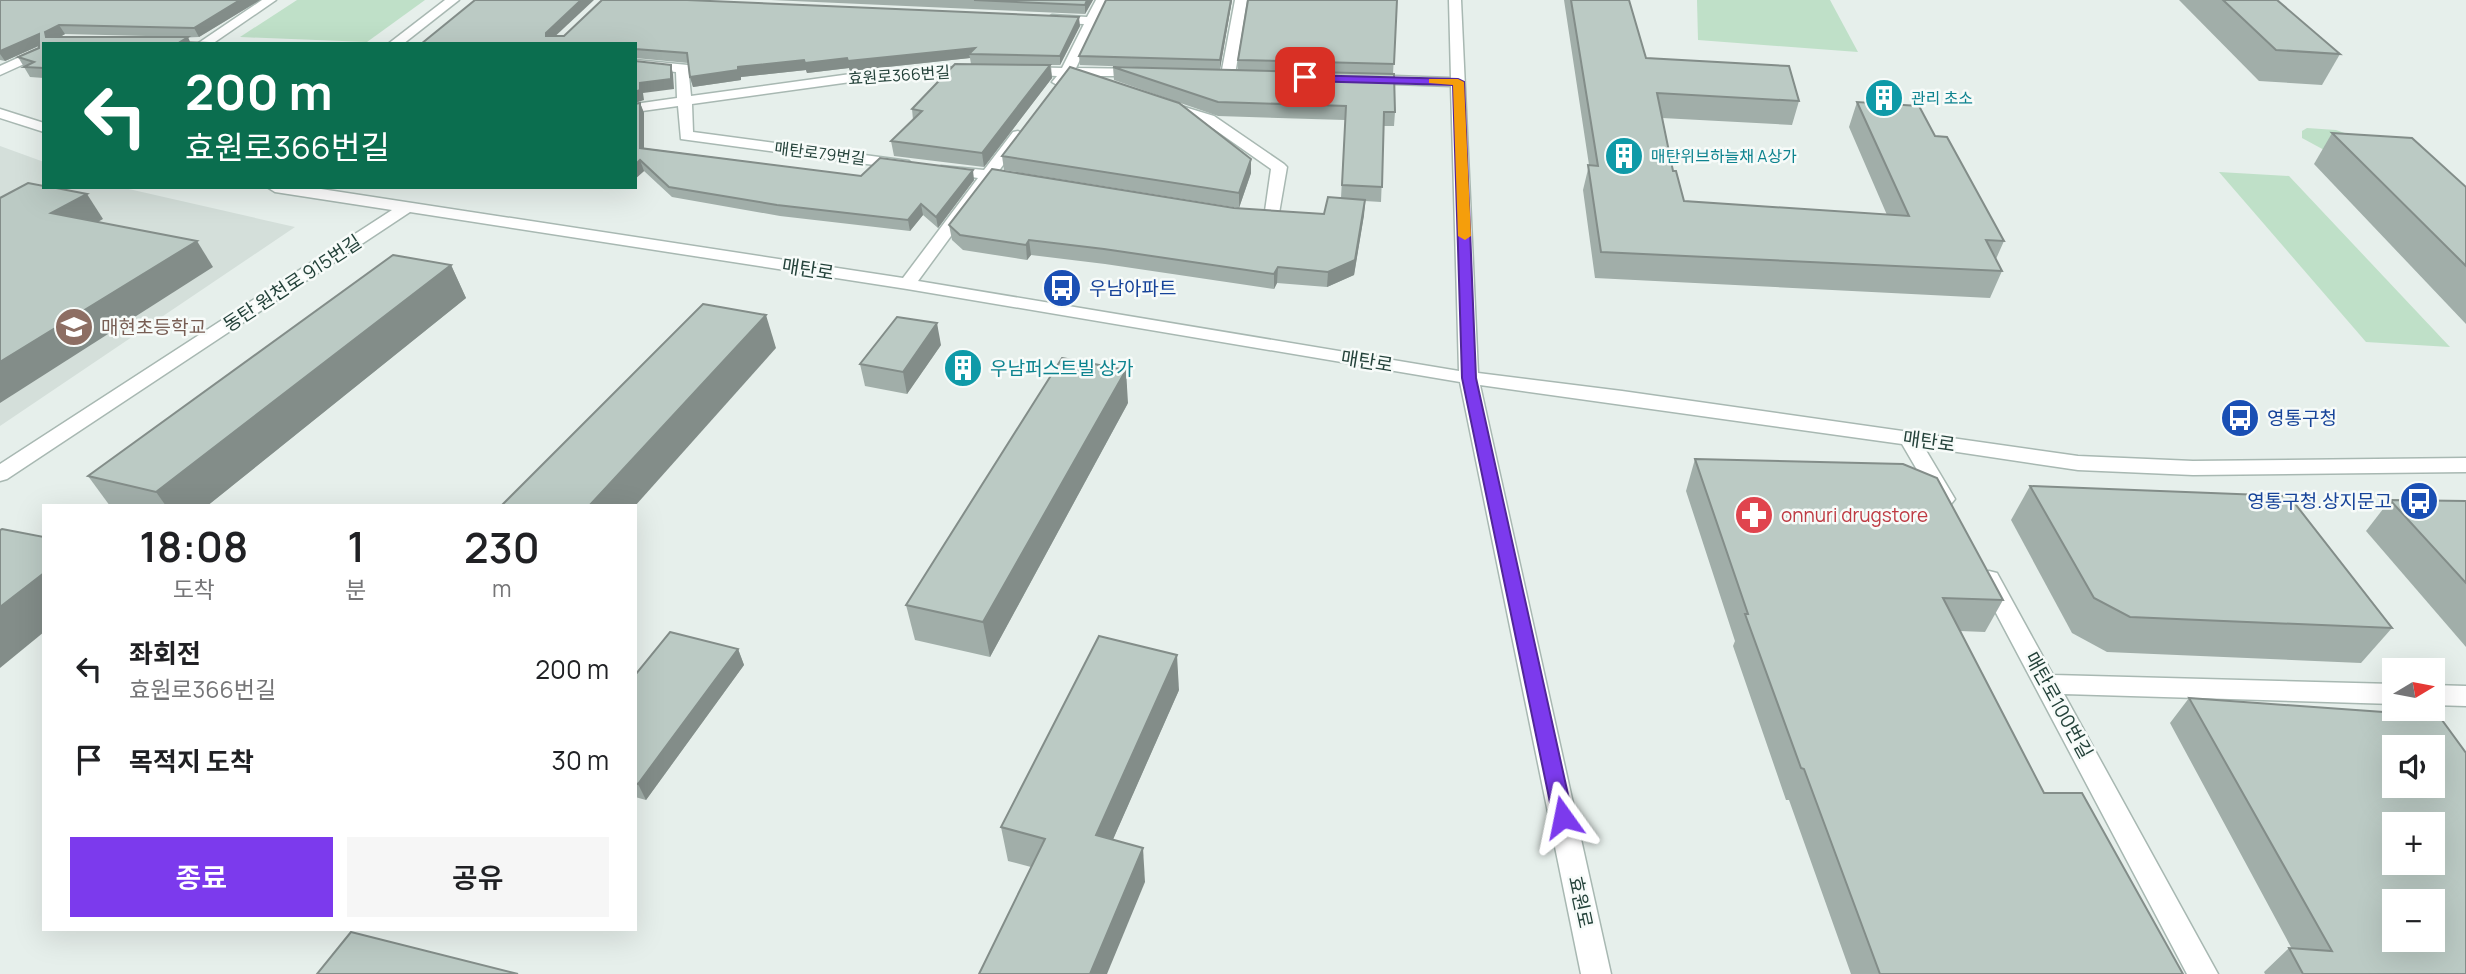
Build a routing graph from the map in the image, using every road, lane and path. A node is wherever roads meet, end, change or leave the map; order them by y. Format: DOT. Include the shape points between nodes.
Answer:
graph roads {
  1 [pos="270,0"];
  2 [pos="453,0"];
  3 [pos="1102,0"];
  4 [pos="1241,0"];
  5 [pos="1455,0"];
  6 [pos="1037,19"];
  7 [pos="1092,21"];
  8 [pos="205,42"];
  9 [pos="397,42"];
  10 [pos="42,51"];
  11 [pos="637,64"];
  12 [pos="0,71"];
  13 [pos="1067,72"];
  14 [pos="1161,74"];
  15 [pos="1228,75"];
  16 [pos="1350,79"];
  17 [pos="1458,82"];
  18 [pos="1119,89"];
  19 [pos="1051,93"];
  20 [pos="682,102"];
  21 [pos="1157,102"];
  22 [pos="637,108"];
  23 [pos="0,113"];
  24 [pos="1027,123"];
  25 [pos="42,127"];
  26 [pos="988,175"];
  27 [pos="1029,181"];
  28 [pos="288,189"];
  29 [pos="407,207"];
  30 [pos="1234,215"];
  31 [pos="907,284"];
  32 [pos="1469,378"];
  33 [pos="1909,438"];
  34 [pos="2466,465"];
  35 [pos="0,474"];
  36 [pos="1959,526"];
  37 [pos="1980,562"];
  38 [pos="2048,684"];
  39 [pos="2382,694"];
  40 [pos="2445,696"];
  41 [pos="2464,698"];
  42 [pos="1596,974"];
  43 [pos="2203,974"];
  1 -- 8 [label="street"];
  2 -- 9 [label="street"];
  3 -- 7 [label="street"];
  4 -- 15 [label="street"];
  5 -- 17 [label="street, 효원로"];
  6 -- 7 [label="street"];
  7 -- 13 [label="street"];
  10 -- 12 [label="street"];
  11 -- 20 [label="street" via="682,68"];
  13 -- 14 [label="street, 효원로366번길"];
  13 -- 18 [label="street"];
  13 -- 19 [label="street"];
  13 -- 20 [label="street, 효원로366번길" via="865,76"];
  16 -- 17 [label="street"];
  17 -- 32 [label="street, 효원로"];
  20 -- 22 [label="street, 효원로366번길"];
  20 -- 26 [label="street, 매탄로79번길" via="685,136"];
  21 -- 30 [label="street" via="1209,119 1279,167 1272,216"];
  23 -- 25 [label="street"];
  24 -- 26 [label="street"];
  26 -- 27 [label="street, 매탄로79번길"];
  26 -- 31 [label="street"];
  28 -- 29 [label="street, 매탄로"];
  29 -- 31 [label="street, 매탄로"];
  29 -- 35 [label="street, 동탄 원천로 915번길"];
  31 -- 32 [label="street, 매탄로"];
  32 -- 33 [label="street, 매탄로"];
  32 -- 42 [label="street, 효원로"];
  33 -- 34 [label="street, 매탄로" via="2091,464 2193,468"];
  33 -- 36 [label="street"];
  37 -- 38 [label="street, 매탄로100번길"];
  38 -- 39 [label="street"];
  38 -- 43 [label="street, 매탄로100번길"];
  40 -- 41 [label="street"];
}
